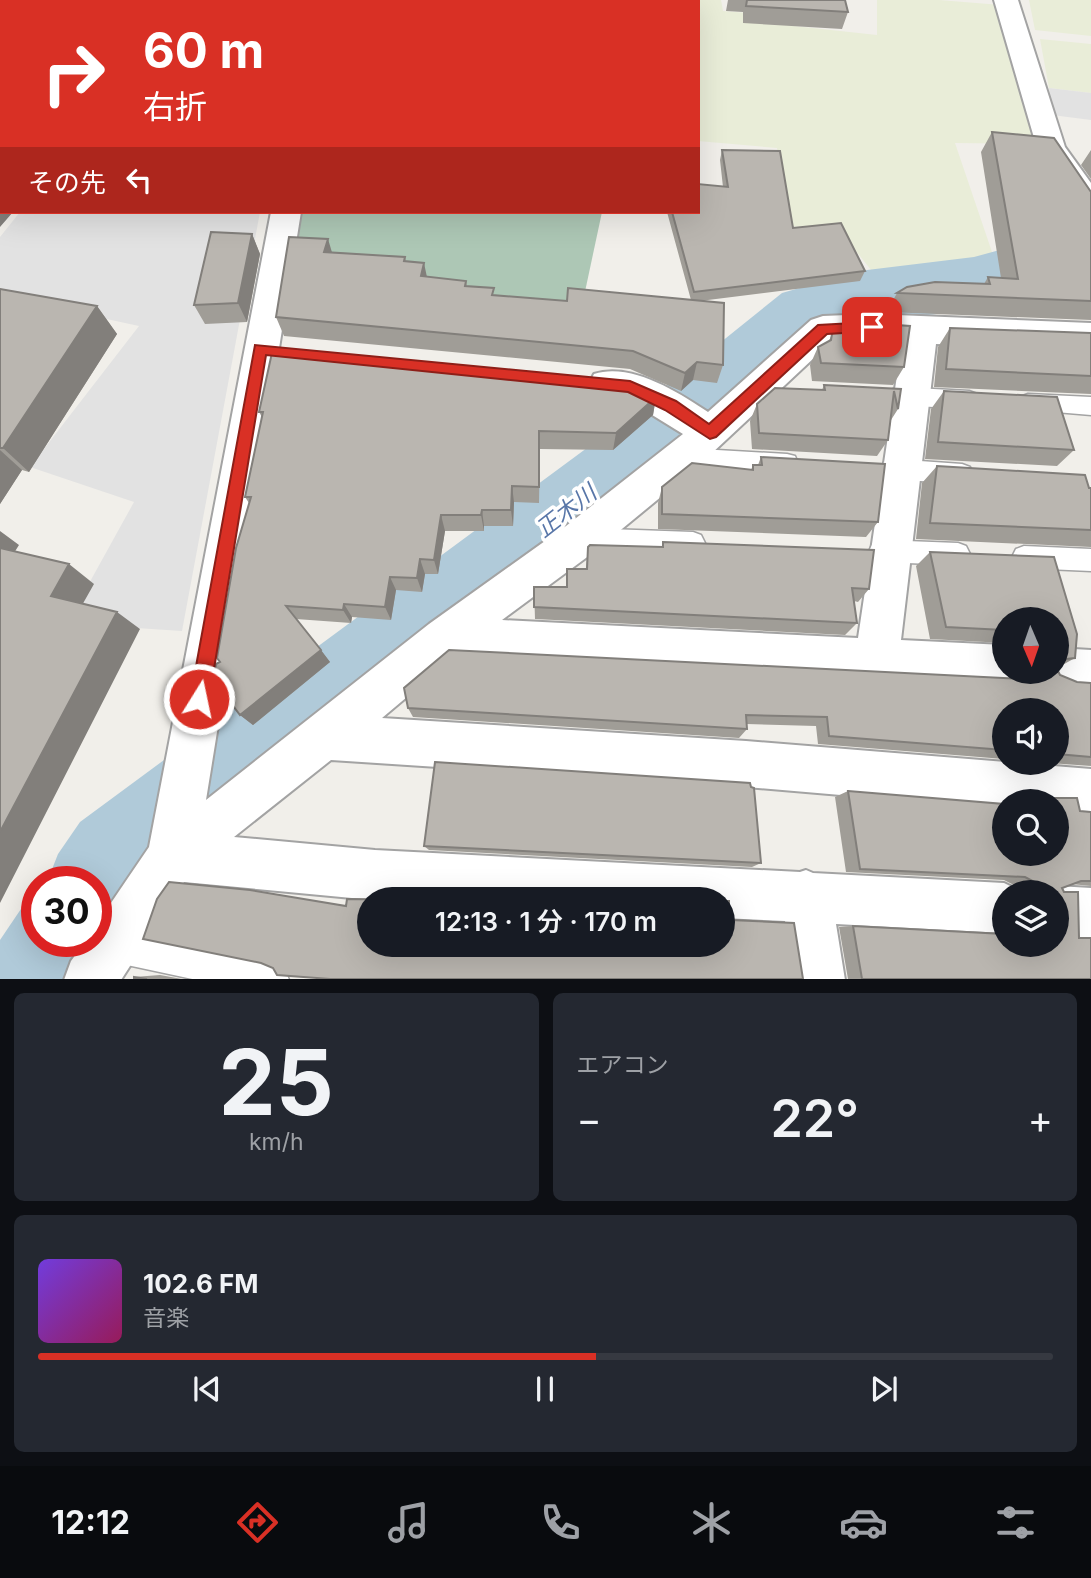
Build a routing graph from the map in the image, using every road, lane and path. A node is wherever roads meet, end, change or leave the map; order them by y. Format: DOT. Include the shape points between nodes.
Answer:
graph roads {
  1 [pos="1006,0"];
  2 [pos="1091,206"];
  3 [pos="286,214"];
  4 [pos="920,331"];
  5 [pos="1091,337"];
  6 [pos="575,381"];
  7 [pos="870,395"];
  8 [pos="912,397"];
  9 [pos="1091,406"];
  10 [pos="691,430"];
  11 [pos="806,464"];
  12 [pos="889,469"];
  13 [pos="983,475"];
  14 [pos="580,539"];
  15 [pos="716,544"];
  16 [pos="878,551"];
  17 [pos="1091,560"];
  18 [pos="444,638"];
  19 [pos="877,659"];
  20 [pos="992,665"];
  21 [pos="1069,670"];
  22 [pos="1091,671"];
  23 [pos="324,737"];
  24 [pos="1091,793"];
  25 [pos="173,848"];
  26 [pos="806,895"];
  27 [pos="992,907"];
  28 [pos="1069,912"];
  29 [pos="1091,913"];
  30 [pos="101,963"];
  31 [pos="274,979"];
  32 [pos="819,979"];
  1 -- 2 [label="street" via="1051,148"];
  3 -- 25 [label="street" via="274,350"];
  4 -- 5 [label="street"];
  4 -- 8 [label="street"];
  4 -- 10 [label="street" via="823,329 773,390"];
  6 -- 10 [label="street" via="630,387"];
  7 -- 8 [label="lane"];
  8 -- 9 [label="lane"];
  8 -- 12 [label="street"];
  10 -- 11 [label="lane"];
  10 -- 14 [label="street"];
  12 -- 13 [label="lane"];
  12 -- 16 [label="street"];
  14 -- 15 [label="lane"];
  14 -- 18 [label="street"];
  16 -- 17 [label="lane"];
  16 -- 19 [label="street"];
  18 -- 19 [label="street"];
  18 -- 23 [label="street"];
  19 -- 20 [label="street"];
  21 -- 22 [label="street"];
  23 -- 24 [label="street" via="746,764"];
  23 -- 25 [label="street"];
  25 -- 26 [label="street" via="375,874"];
  25 -- 30 [label="street"];
  26 -- 27 [label="street"];
  26 -- 32 [label="street"];
  28 -- 29 [label="street"];
  30 -- 31 [label="lane"];
}
